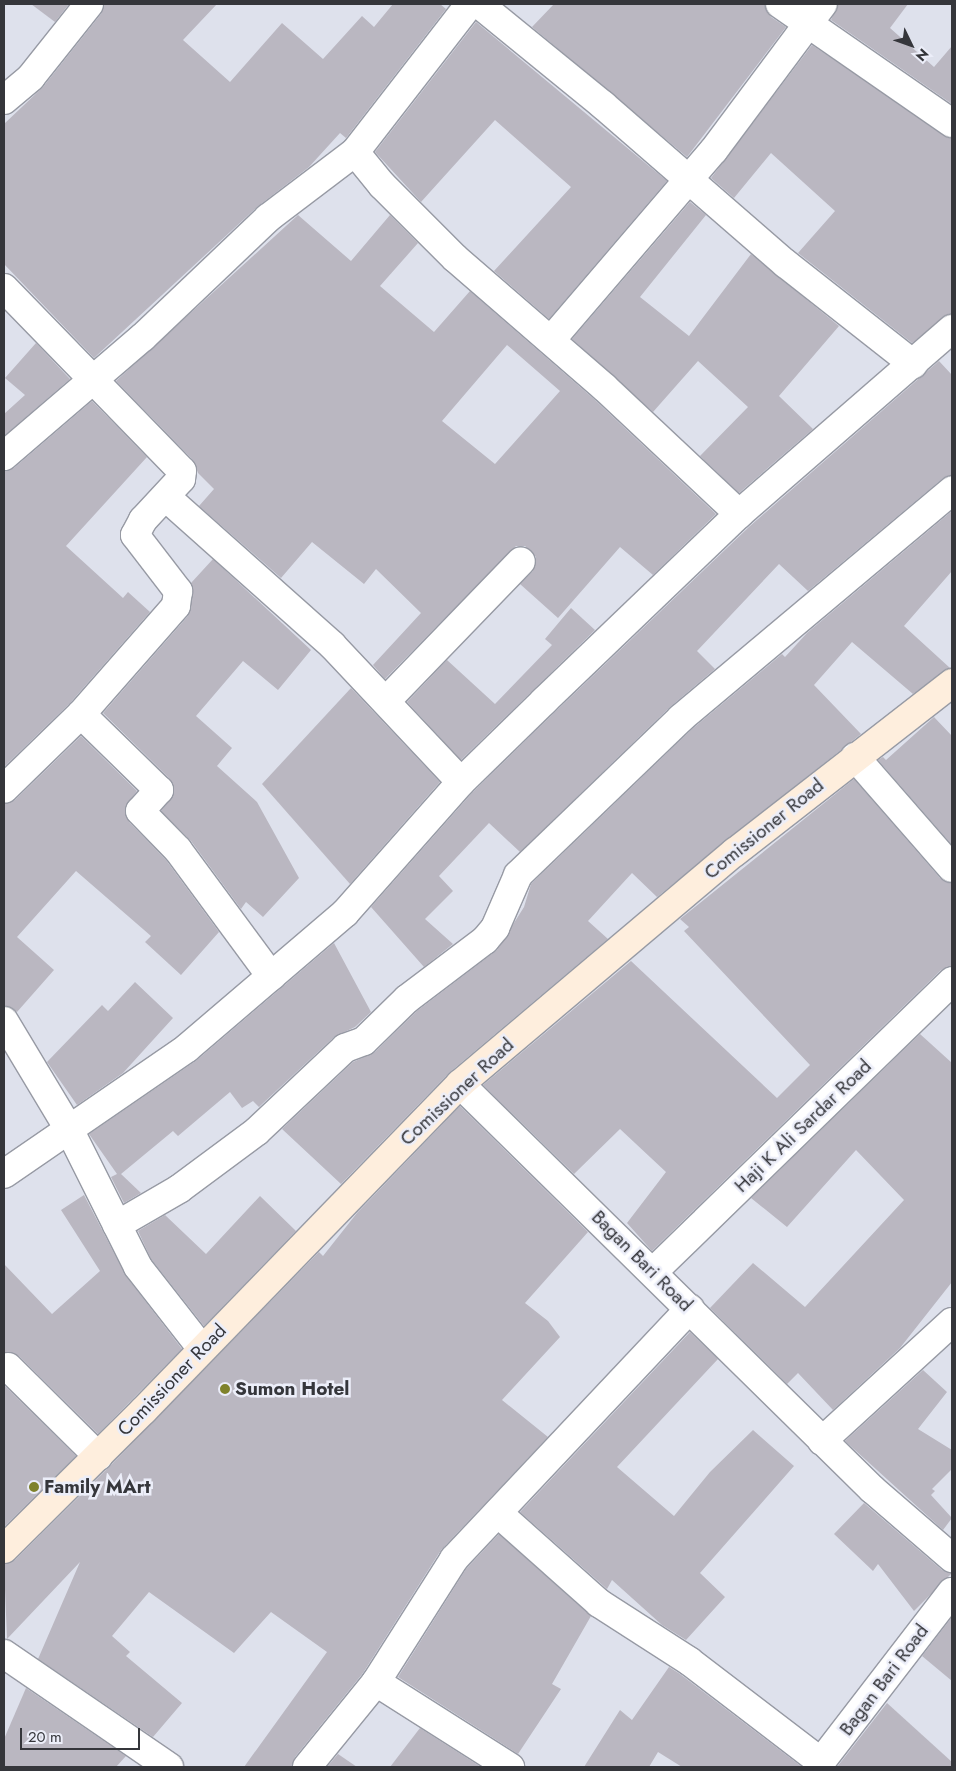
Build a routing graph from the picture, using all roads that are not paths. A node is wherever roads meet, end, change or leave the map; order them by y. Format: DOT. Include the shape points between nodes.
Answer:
graph roads {
  1 [pos="89,4"];
  2 [pos="470,4"];
  3 [pos="478,4"];
  4 [pos="780,4"];
  5 [pos="816,14"];
  6 [pos="4,100"];
  7 [pos="952,123"];
  8 [pos="355,152"];
  9 [pos="688,181"];
  10 [pos="4,288"];
  11 [pos="952,328"];
  12 [pos="550,340"];
  13 [pos="913,364"];
  14 [pos="94,379"];
  15 [pos="4,456"];
  16 [pos="952,492"];
  17 [pos="166,497"];
  18 [pos="739,514"];
  19 [pos="521,561"];
  20 [pos="952,683"];
  21 [pos="386,701"];
  22 [pos="81,714"];
  23 [pos="855,757"];
  24 [pos="461,782"];
  25 [pos="4,789"];
  26 [pos="952,868"];
  27 [pos="271,976"];
  28 [pos="952,981"];
  29 [pos="4,1021"];
  30 [pos="460,1084"];
  31 [pos="69,1129"];
  32 [pos="4,1174"];
  33 [pos="117,1226"];
  34 [pos="654,1271"];
  35 [pos="690,1308"];
  36 [pos="952,1322"];
  37 [pos="202,1350"];
  38 [pos="8,1367"];
  39 [pos="822,1441"];
  40 [pos="98,1456"];
  41 [pos="498,1513"];
  42 [pos="4,1549"];
  43 [pos="952,1558"];
  44 [pos="952,1592"];
  45 [pos="4,1654"];
  46 [pos="376,1682"];
  47 [pos="819,1765"];
  48 [pos="169,1767"];
  49 [pos="307,1767"];
  50 [pos="510,1767"];
  1 -- 6 [label="street" via="30,77"];
  2 -- 8 [label="street"];
  3 -- 9 [label="street" via="603,105"];
  4 -- 5 [label="street"];
  5 -- 7 [label="street"];
  5 -- 9 [label="street"];
  8 -- 12 [label="street" via="382,185 455,258"];
  8 -- 14 [label="street" via="268,218"];
  9 -- 12 [label="street"];
  9 -- 13 [label="street"];
  10 -- 14 [label="street"];
  11 -- 13 [label="street"];
  12 -- 18 [label="street"];
  13 -- 18 [label="street"];
  14 -- 15 [label="street"];
  14 -- 17 [label="street" via="182,471 181,480"];
  16 -- 33 [label="street" via="681,718 518,875 495,928 485,940 407,999 364,1041 345,1048 257,1131 179,1189"];
  17 -- 21 [label="street" via="332,644"];
  17 -- 22 [label="street" via="143,520 135,535 178,591 176,606"];
  18 -- 24 [label="street"];
  19 -- 21 [label="street"];
  20 -- 23 [label="street, Comissioner Road"];
  21 -- 24 [label="street"];
  22 -- 25 [label="street"];
  22 -- 27 [label="street" via="159,790 140,811 178,850"];
  23 -- 26 [label="street"];
  23 -- 30 [label="street, Comissioner Road" via="735,852"];
  24 -- 27 [label="street" via="345,913"];
  27 -- 31 [label="street" via="187,1048"];
  28 -- 34 [label="street, Haji K Ali Sardar Road"];
  29 -- 31 [label="street"];
  30 -- 34 [label="street, Bagan Bari Road"];
  30 -- 37 [label="street, Comissioner Road"];
  31 -- 32 [label="street"];
  31 -- 33 [label="street"];
  33 -- 37 [label="street" via="138,1268"];
  34 -- 35 [label="street, Bagan Bari Road"];
  35 -- 39 [label="street, Bagan Bari Road"];
  35 -- 41 [label="street"];
  36 -- 39 [label="street"];
  37 -- 40 [label="street, Comissioner Road"];
  38 -- 40 [label="street"];
  39 -- 43 [label="street, Bagan Bari Road"];
  40 -- 42 [label="street, Comissioner Road"];
  41 -- 46 [label="street" via="454,1559"];
  41 -- 47 [label="street" via="599,1603 689,1661"];
  44 -- 47 [label="street, Bagan Bari Road"];
  45 -- 48 [label="street"];
  46 -- 49 [label="street"];
  46 -- 50 [label="street"];
}
